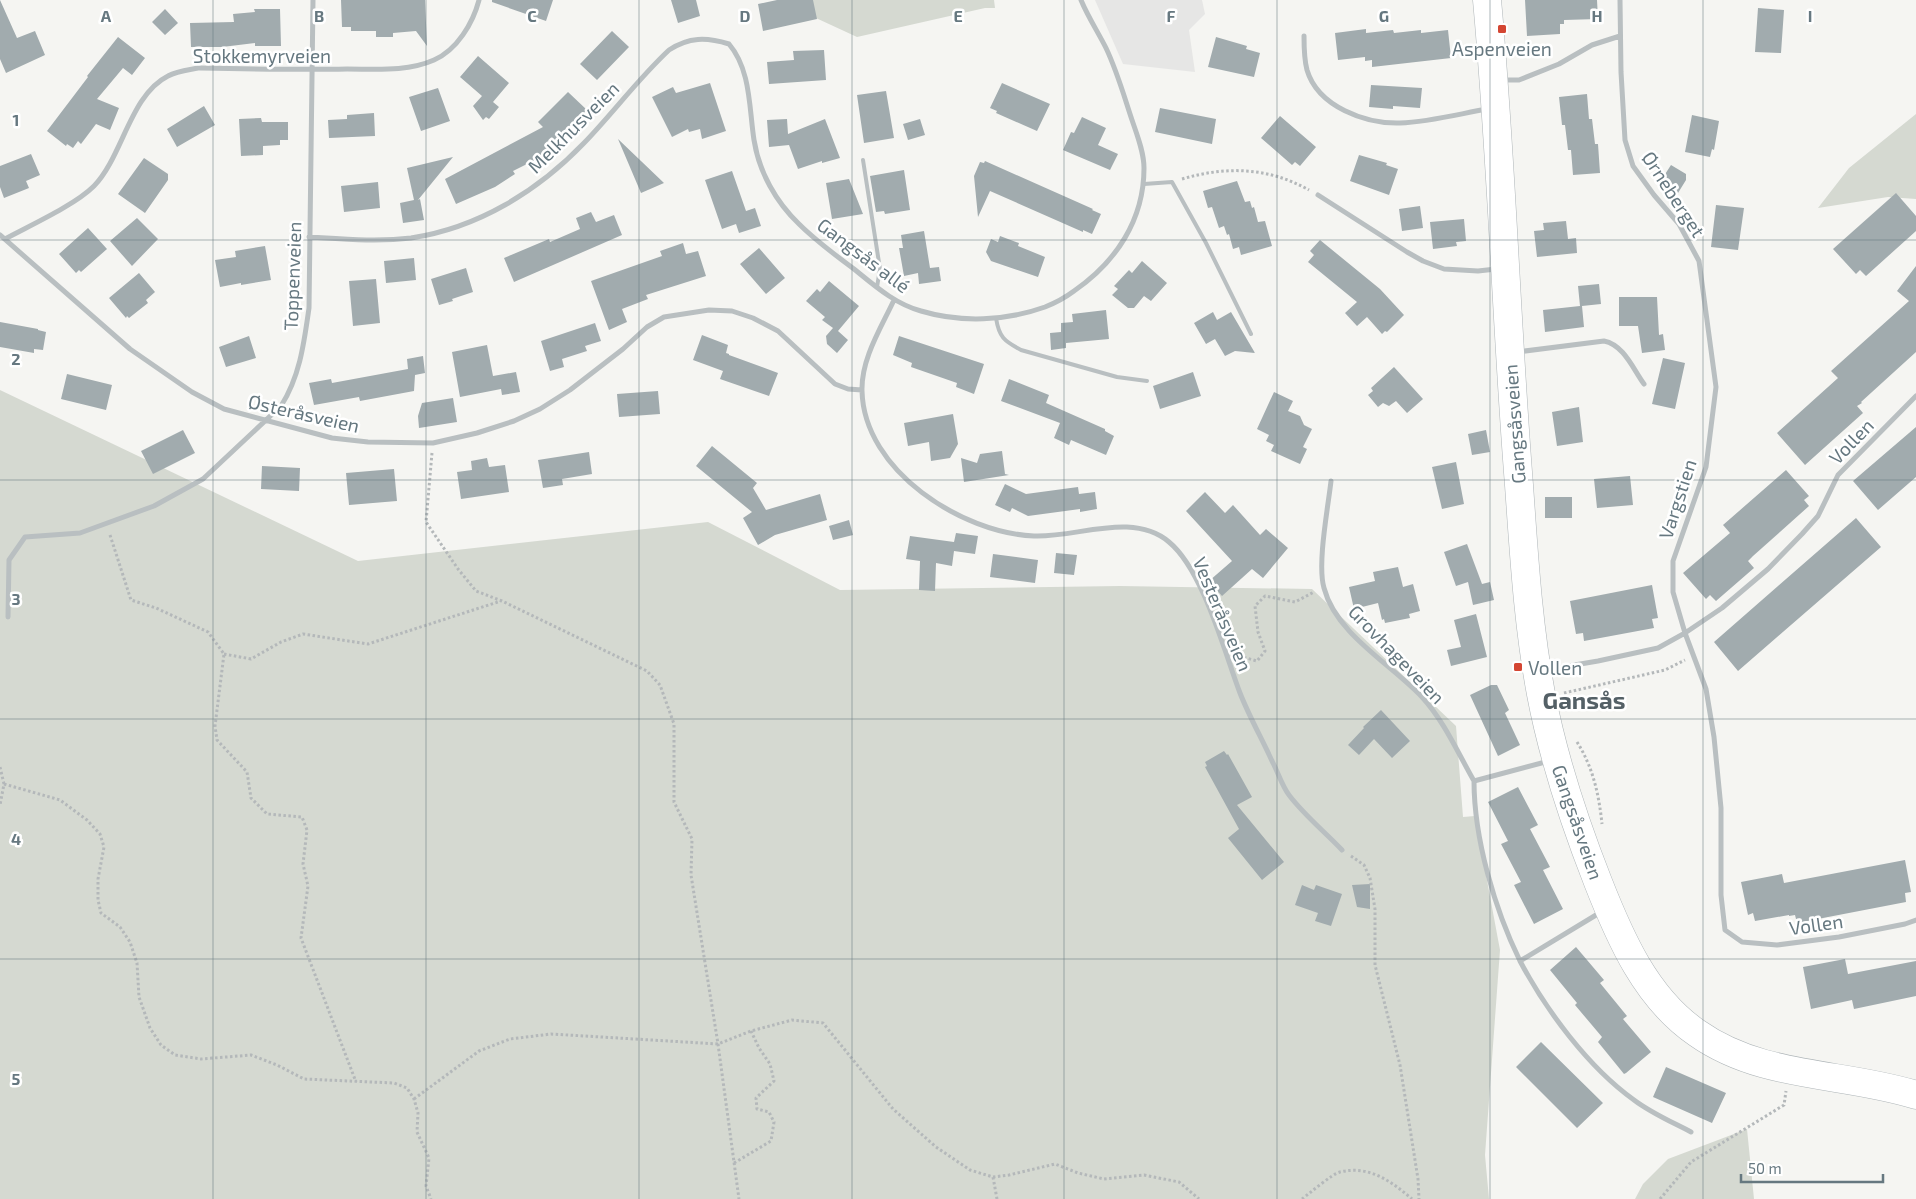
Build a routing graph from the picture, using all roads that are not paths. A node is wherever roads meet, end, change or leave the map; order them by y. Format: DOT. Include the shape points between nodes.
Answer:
graph roads {
  1 [pos="313,0"];
  2 [pos="478,0"];
  3 [pos="1081,0"];
  4 [pos="1487,0"];
  5 [pos="1620,0"];
  6 [pos="1304,36"];
  7 [pos="1620,36"];
  8 [pos="729,44"];
  9 [pos="311,70"];
  10 [pos="1493,80"];
  11 [pos="1495,108"];
  12 [pos="863,160"];
  13 [pos="1144,184"];
  14 [pos="1318,195"];
  15 [pos="0,234"];
  16 [pos="309,237"];
  17 [pos="5,238"];
  18 [pos="1504,269"];
  19 [pos="877,287"];
  20 [pos="894,300"];
  21 [pos="1707,313"];
  22 [pos="996,318"];
  23 [pos="1251,334"];
  24 [pos="1509,354"];
  25 [pos="1147,381"];
  26 [pos="1644,384"];
  27 [pos="862,390"];
  28 [pos="1916,396"];
  29 [pos="264,421"];
  30 [pos="1331,481"];
  31 [pos="8,617"];
  32 [pos="1685,633"];
  33 [pos="1537,671"];
  34 [pos="1557,759"];
  35 [pos="1474,781"];
  36 [pos="1342,850"];
  37 [pos="1608,908"];
  38 [pos="1916,920"];
  39 [pos="1520,961"];
  40 [pos="1916,1096"];
  41 [pos="1691,1132"];
  1 -- 9 [label="street, Toppenveien"];
  2 -- 9 [label="street, Stokkemyrveien" via="464,34 436,59 401,68"];
  3 -- 13 [label="street, Gangsås allé" via="1116,72 1141,146"];
  4 -- 10 [label="street, Gangsåsveien"];
  5 -- 7 [label="street, Ørneberget"];
  6 -- 11 [label="street" via="1304,56 1315,87 1331,102 1354,115 1376,122 1402,123"];
  7 -- 10 [label="street" via="1592,45 1559,64 1519,80"];
  7 -- 21 [label="street, Ørneberget" via="1626,140 1631,158 1654,195 1679,224 1699,261"];
  8 -- 16 [label="street, Melkhusveien" via="700,38 679,43 668,50 559,168 495,211 412,238 350,240"];
  8 -- 19 [label="street, Gangsås allé" via="744,75 754,143 761,166 780,203 822,245"];
  9 -- 16 [label="street, Toppenveien"];
  9 -- 17 [label="street, Stokkemyrveien" via="198,68 168,76 141,102 94,186"];
  10 -- 11 [label="street, Gangsåsveien"];
  11 -- 18 [label="street, Gangsåsveien"];
  12 -- 19 [label="lane" via="880,269"];
  13 -- 22 [label="street, Gangsås allé" via="1134,221 1123,243 1089,281 1047,307"];
  13 -- 23 [label="lane" via="1172,182"];
  14 -- 18 [label="street" via="1423,261 1444,269"];
  15 -- 17 [label="street"];
  16 -- 29 [label="street, Toppenveien" via="308,308 296,376 280,406"];
  17 -- 29 [label="street, Østeråsveien" via="105,328 169,377 224,409"];
  18 -- 24 [label="street, Gangsåsveien"];
  19 -- 20 [label="street, Gangsås allé"];
  20 -- 22 [label="street, Gangsås allé" via="942,316"];
  20 -- 27 [label="street, Vesteråsveien" via="872,348"];
  21 -- 32 [label="street, Vargstien" via="1716,387 1706,467 1673,561 1673,592"];
  22 -- 25 [label="lane" via="998,332 1021,350"];
  24 -- 26 [label="street, Gangsåsveien" via="1604,341 1620,349"];
  24 -- 33 [label="street, Gangsåsveien" via="1528,602"];
  27 -- 29 [label="street, Østeråsveien" via="835,384 778,331 753,318 717,310 664,317 540,410 477,433 433,443 368,442 332,438"];
  27 -- 36 [label="street, Vesteråsveien" via="869,424 892,463 931,499 956,513 981,525 1012,533 1035,536 1132,527 1153,532 1169,541 1184,557 1198,582 1240,694 1288,794"];
  28 -- 32 [label="street, Vollen" via="1838,475 1818,516 1775,562 1722,608"];
  29 -- 31 [label="street, Toppenveien" via="203,479 154,506 80,534 25,537 9,560"];
  30 -- 35 [label="street, Grovhageveien" via="1322,570 1324,587 1340,619 1433,711"];
  32 -- 33 [label="street, Vollen" via="1658,648"];
  32 -- 38 [label="street, Vollen" via="1706,689 1714,737 1721,808 1721,895 1725,930 1742,942 1777,945 1839,937"];
  33 -- 34 [label="street, Gangsåsveien"];
  34 -- 35 [label="street"];
  34 -- 37 [label="street, Gangsåsveien"];
  35 -- 39 [label="street, Grovhageveien" via="1474,803 1488,874"];
  37 -- 39 [label="street"];
  37 -- 40 [label="street, Gangsåsveien" via="1644,978 1661,1002 1696,1033 1743,1058 1793,1072 1893,1088"];
  39 -- 41 [label="street, Grovhageveien" via="1549,1010 1608,1078 1633,1100"];
}
